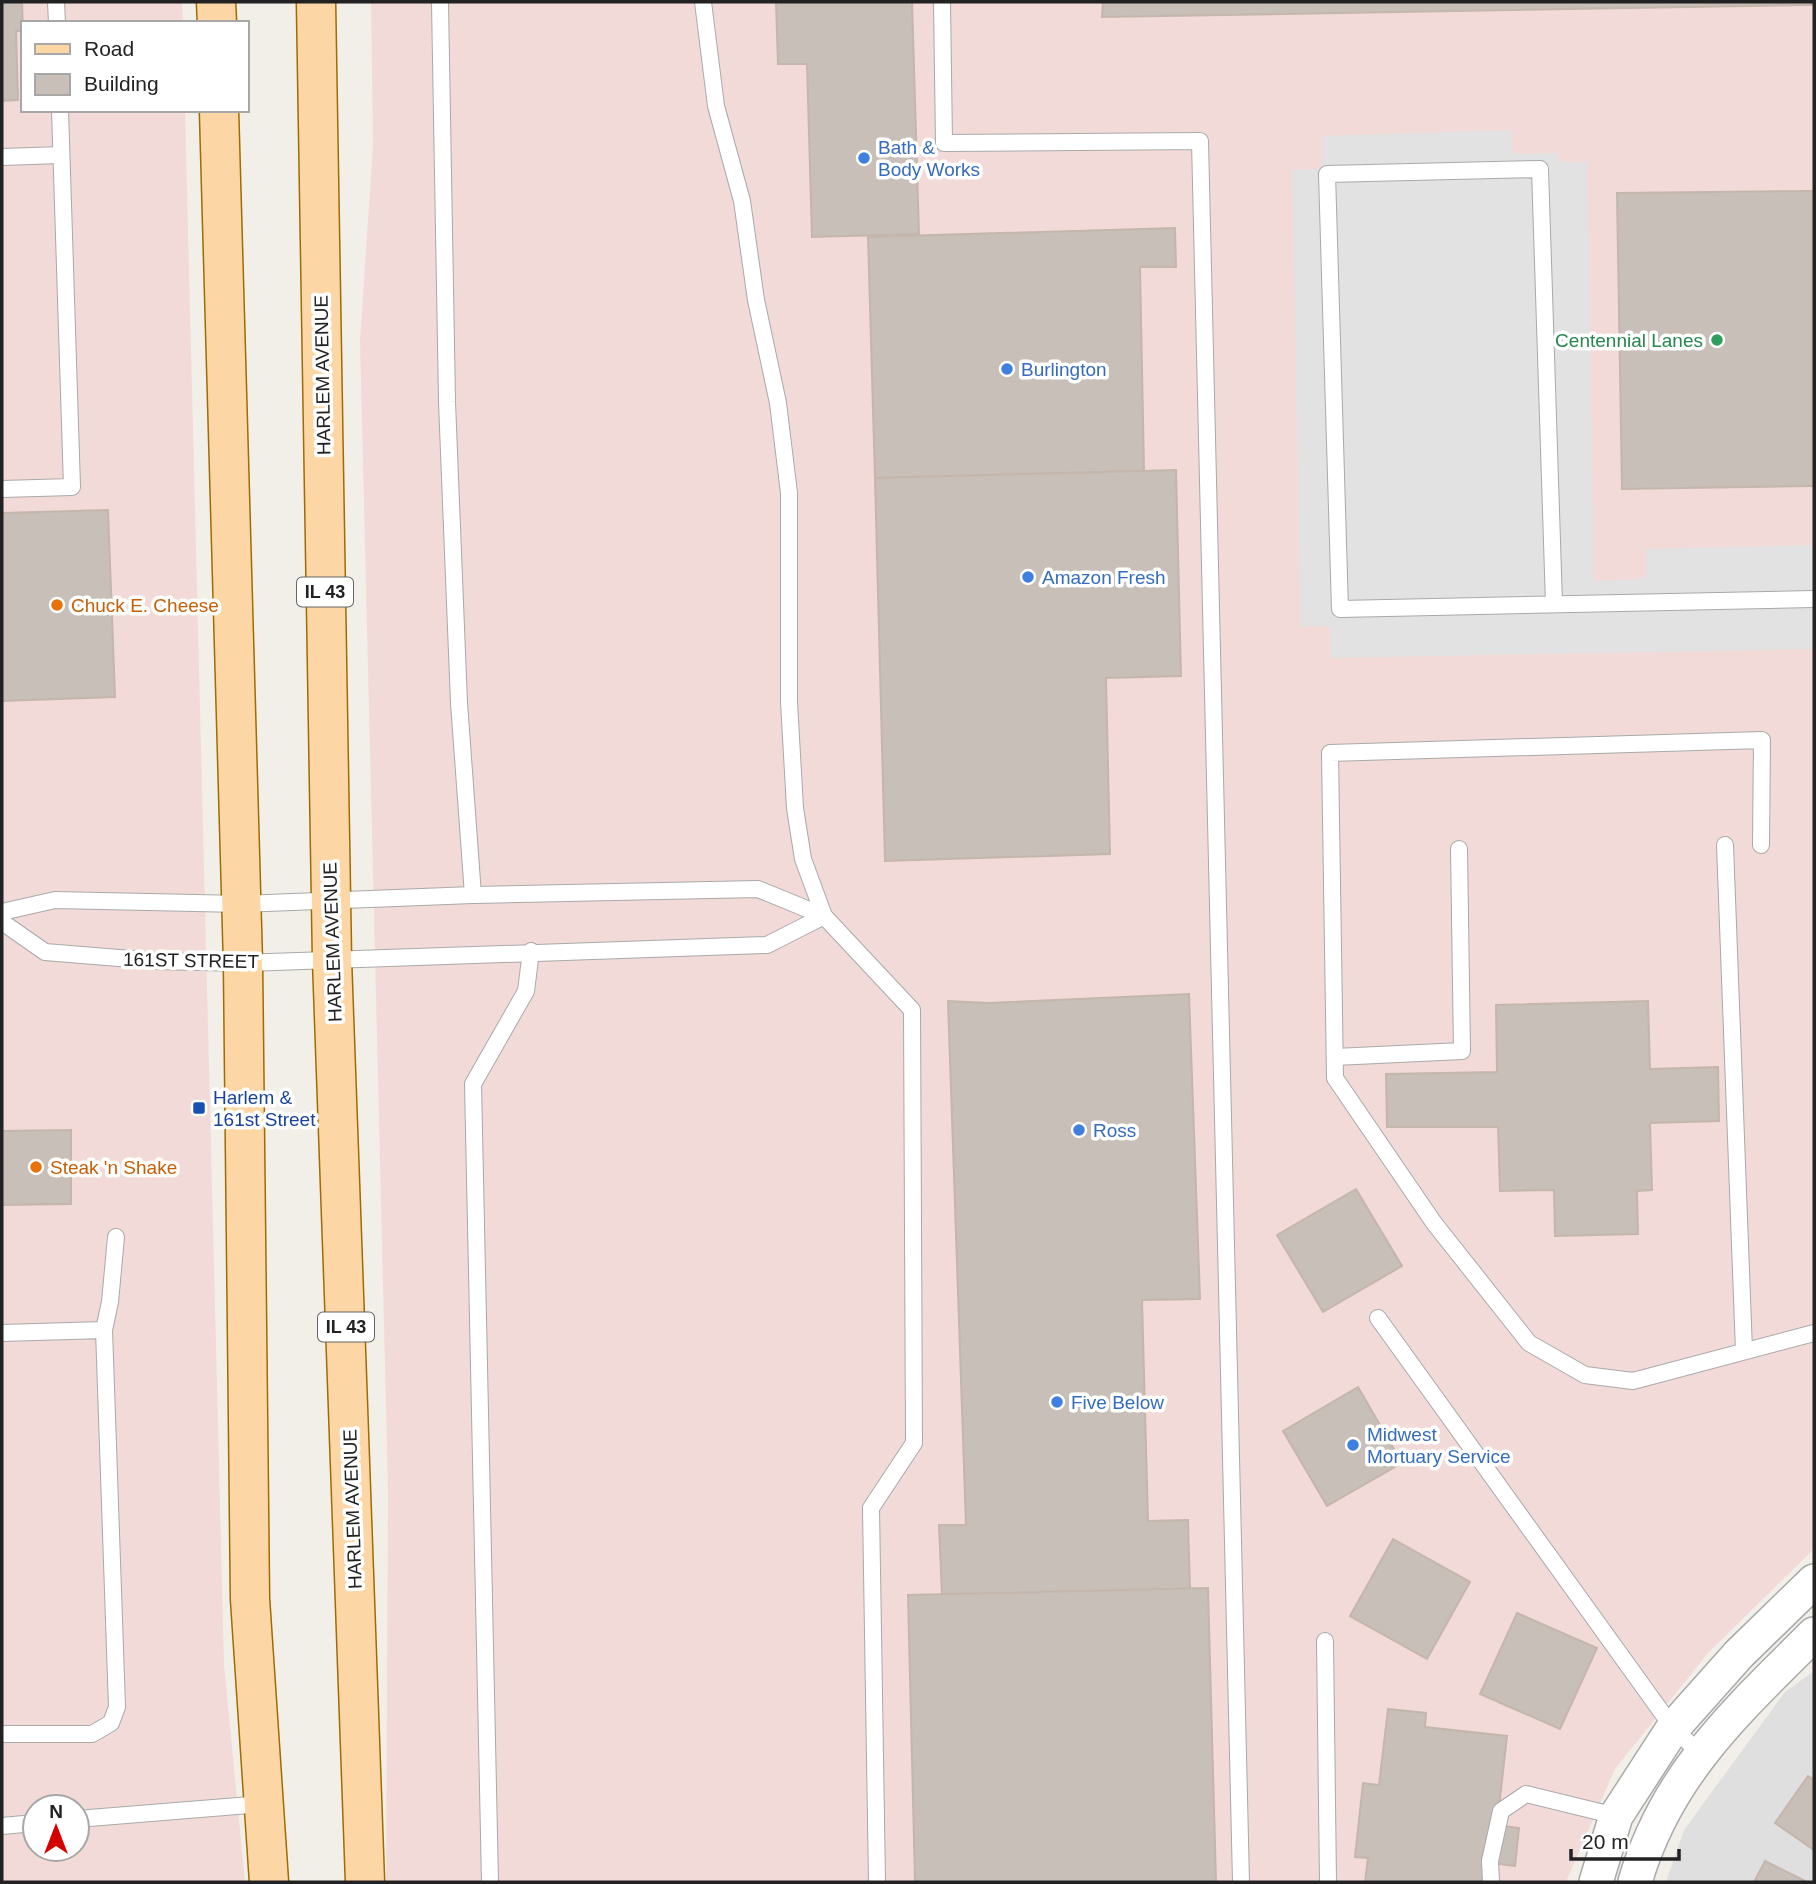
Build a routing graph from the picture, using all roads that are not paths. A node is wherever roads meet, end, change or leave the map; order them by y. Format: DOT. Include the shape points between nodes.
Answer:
graph roads {
  1 [pos="56,2"];
  2 [pos="216,2"];
  3 [pos="316,2"];
  4 [pos="440,2"];
  5 [pos="703,2"];
  6 [pos="942,2"];
  7 [pos="57,21"];
  8 [pos="217,21"];
  9 [pos="60,112"];
  10 [pos="219,112"];
  11 [pos="61,155"];
  12 [pos="2,157"];
  13 [pos="2,489"];
  14 [pos="1814,599"];
  15 [pos="1554,604"];
  16 [pos="1725,845"];
  17 [pos="1760,845"];
  18 [pos="1459,849"];
  19 [pos="473,895"];
  20 [pos="330,901"];
  21 [pos="241,904"];
  22 [pos="2,912"];
  23 [pos="824,916"];
  24 [pos="2,922"];
  25 [pos="531,951"];
  26 [pos="332,960"];
  27 [pos="243,963"];
  28 [pos="1335,1057"];
  29 [pos="117,1237"];
  30 [pos="1378,1318"];
  31 [pos="104,1330"];
  32 [pos="2,1333"];
  33 [pos="1814,1333"];
  34 [pos="1744,1352"];
  35 [pos="1814,1581"];
  36 [pos="1814,1634"];
  37 [pos="1325,1641"];
  38 [pos="1673,1728"];
  39 [pos="2,1734"];
  40 [pos="1701,1754"];
  41 [pos="261,1804"];
  42 [pos="1615,1816"];
  43 [pos="91,1818"];
  44 [pos="21,1824"];
  45 [pos="2,1826"];
  46 [pos="269,1882"];
  47 [pos="365,1882"];
  48 [pos="490,1882"];
  49 [pos="877,1882"];
  50 [pos="1241,1882"];
  51 [pos="1328,1882"];
  52 [pos="1491,1882"];
  53 [pos="1596,1882"];
  54 [pos="1635,1882"];
  1 -- 7 [label="lane"];
  2 -- 8 [label="main road"];
  3 -- 20 [label="main road, HARLEM AVENUE / IL 43"];
  4 -- 19 [label="lane" via="447,402 459,704"];
  5 -- 23 [label="lane" via="716,106 742,201 756,300 778,403 789,493 789,702 795,808 803,859"];
  6 -- 50 [label="lane" via="944,143 1200,141"];
  9 -- 11 [label="lane"];
  10 -- 21 [label="main road"];
  11 -- 12 [label="lane"];
  11 -- 13 [label="lane" via="72,487"];
  14 -- 15 [label="lane"];
  15 -- 15 [label="lane" via="1340,609 1327,174 1540,169"];
  16 -- 34 [label="lane"];
  17 -- 28 [label="lane" via="1762,740 1330,753"];
  18 -- 28 [label="lane" via="1462,1051"];
  19 -- 20 [label="lane"];
  19 -- 23 [label="lane" via="758,890"];
  20 -- 21 [label="lane"];
  20 -- 26 [label="main road, HARLEM AVENUE / IL 43"];
  21 -- 22 [label="lane" via="55,900"];
  21 -- 27 [label="main road"];
  23 -- 25 [label="lane, 161ST STREET" via="767,945"];
  23 -- 49 [label="lane" via="912,1010 914,1443 871,1508"];
  24 -- 27 [label="lane, 161ST STREET" via="45,953"];
  25 -- 26 [label="lane, 161ST STREET"];
  25 -- 48 [label="lane" via="526,991 473,1084"];
  26 -- 27 [label="lane, 161ST STREET"];
  26 -- 47 [label="main road, HARLEM AVENUE / IL 43"];
  27 -- 41 [label="main road" via="250,1599"];
  28 -- 34 [label="lane" via="1335,1079 1434,1223 1529,1343 1585,1376 1633,1381"];
  29 -- 31 [label="lane"];
  30 -- 38 [label="lane"];
  31 -- 32 [label="lane"];
  31 -- 39 [label="lane" via="117,1707 111,1723 92,1734"];
  33 -- 34 [label="lane"];
  35 -- 38 [label="street" via="1739,1654"];
  36 -- 40 [label="street" via="1727,1721"];
  37 -- 51 [label="lane"];
  38 -- 40 [label="lane"];
  38 -- 42 [label="street"];
  40 -- 54 [label="street" via="1682,1776 1644,1850"];
  41 -- 43 [label="lane"];
  41 -- 46 [label="main road"];
  42 -- 52 [label="lane" via="1526,1794 1501,1811 1490,1861"];
  42 -- 53 [label="street"];
  44 -- 45 [label="lane"];
}
